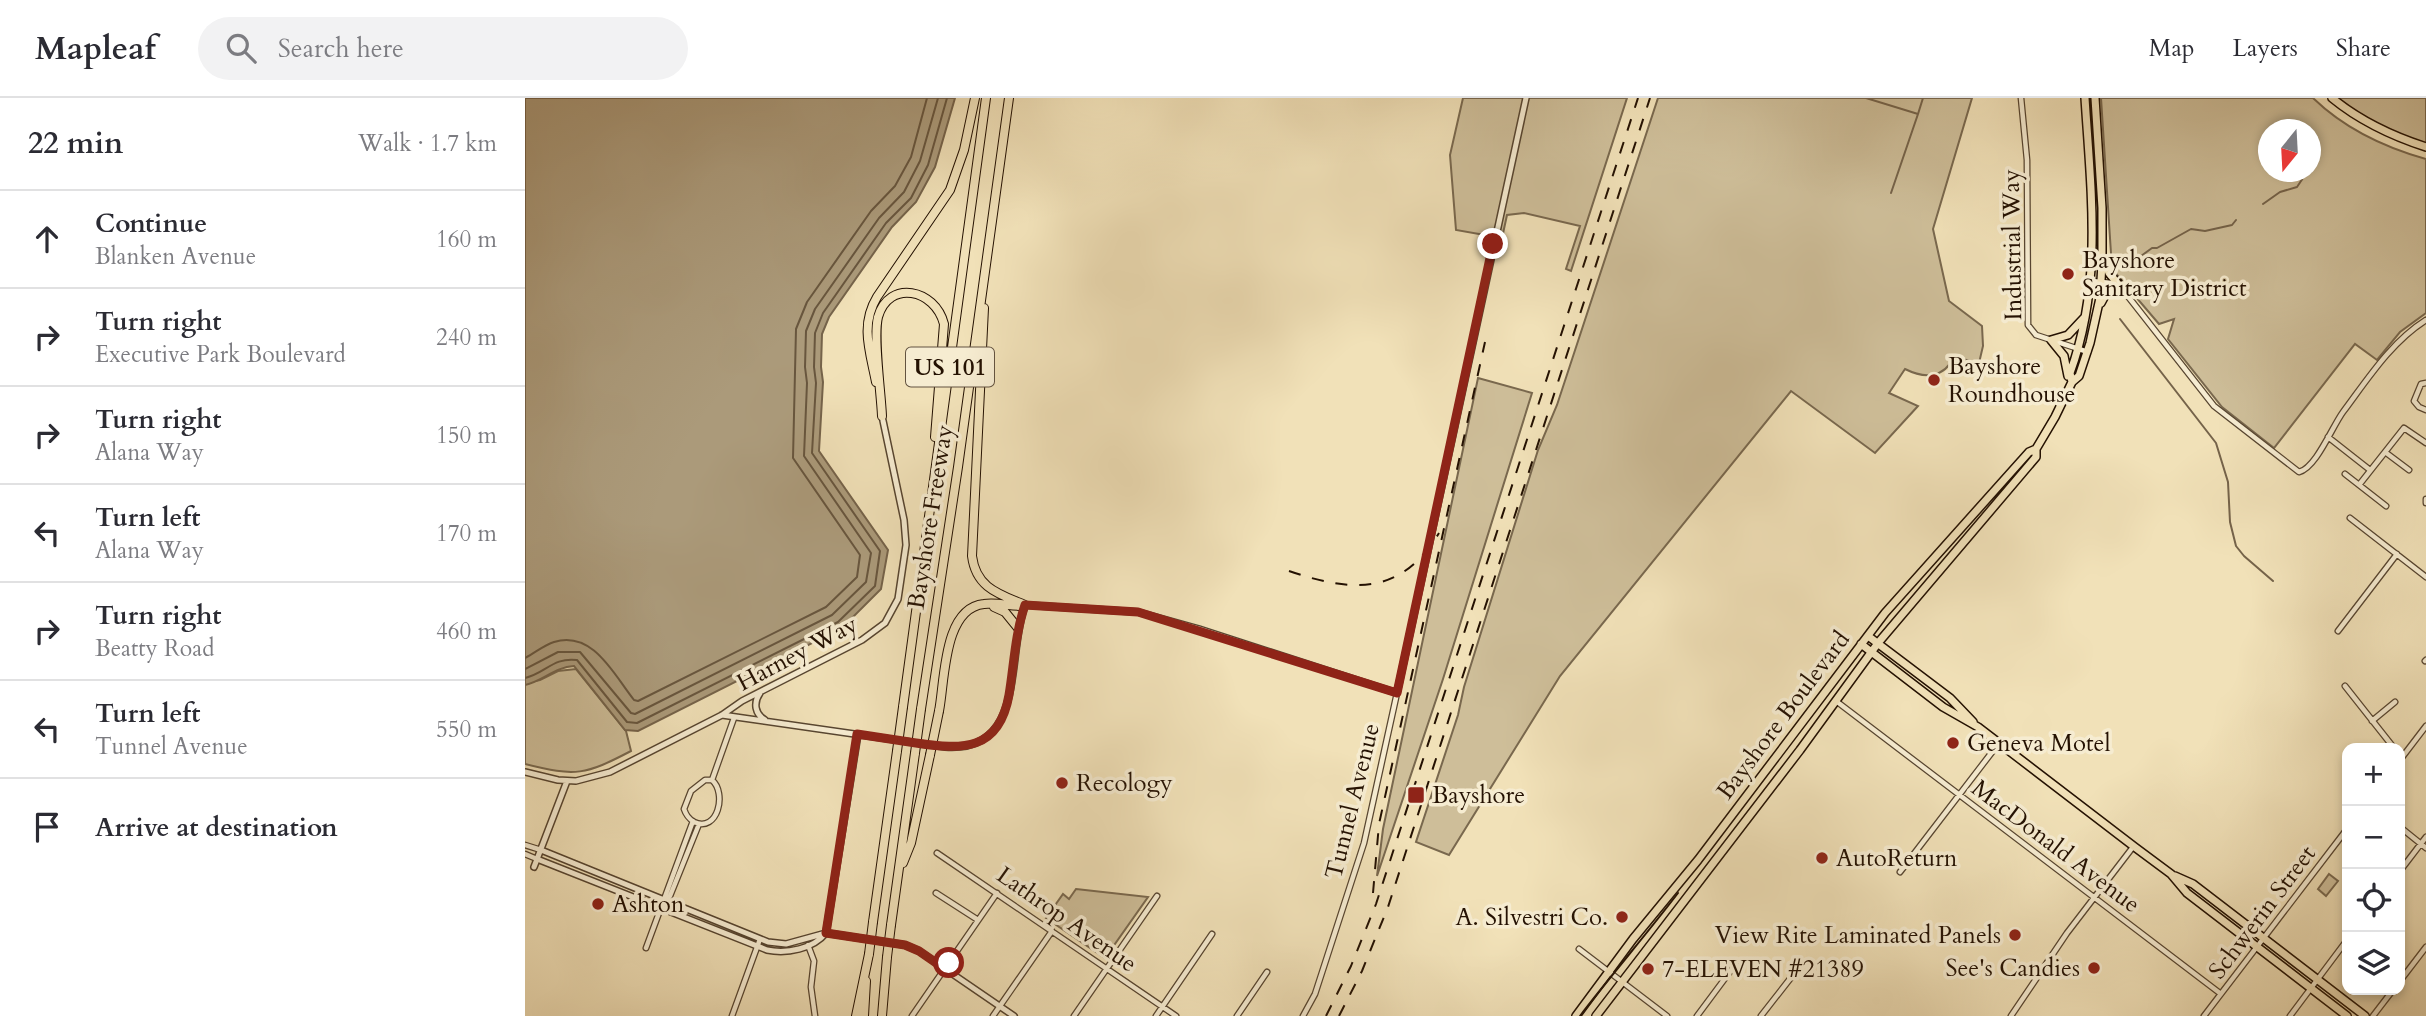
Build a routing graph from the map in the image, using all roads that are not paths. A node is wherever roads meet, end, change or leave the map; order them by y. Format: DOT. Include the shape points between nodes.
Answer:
graph roads {
  1 [pos="975,98"];
  2 [pos="986,98"];
  3 [pos="1009,98"];
  4 [pos="1525,98"];
  5 [pos="2021,98"];
  6 [pos="2085,98"];
  7 [pos="2095,98"];
  8 [pos="2332,98"];
  9 [pos="2426,147"];
  10 [pos="2102,254"];
  11 [pos="986,260"];
  12 [pos="2091,281"];
  13 [pos="2101,282"];
  14 [pos="2121,289"];
  15 [pos="2087,312"];
  16 [pos="2097,314"];
  17 [pos="2426,320"];
  18 [pos="2051,340"];
  19 [pos="2078,349"];
  20 [pos="2088,352"];
  21 [pos="2426,383"];
  22 [pos="2071,385"];
  23 [pos="2426,410"];
  24 [pos="882,415"];
  25 [pos="2328,437"];
  26 [pos="2426,443"];
  27 [pos="2036,449"];
  28 [pos="2385,452"];
  29 [pos="2370,470"];
  30 [pos="2409,470"];
  31 [pos="2345,474"];
  32 [pos="2359,485"];
  33 [pos="2386,506"];
  34 [pos="2350,518"];
  35 [pos="2397,554"];
  36 [pos="924,555"];
  37 [pos="2426,577"];
  38 [pos="1025,605"];
  39 [pos="965,614"];
  40 [pos="1018,628"];
  41 [pos="2338,631"];
  42 [pos="1868,636"];
  43 [pos="1878,643"];
  44 [pos="1861,644"];
  45 [pos="1871,652"];
  46 [pos="2345,686"];
  47 [pos="762,691"];
  48 [pos="1397,693"];
  49 [pos="742,701"];
  50 [pos="1836,701"];
  51 [pos="2395,702"];
  52 [pos="722,715"];
  53 [pos="734,718"];
  54 [pos="2372,721"];
  55 [pos="771,723"];
  56 [pos="2426,726"];
  57 [pos="1978,727"];
  58 [pos="857,734"];
  59 [pos="1999,743"];
  60 [pos="2390,743"];
  61 [pos="2405,751"];
  62 [pos="525,772"];
  63 [pos="712,780"];
  64 [pos="567,781"];
  65 [pos="1959,795"];
  66 [pos="696,822"];
  67 [pos="2405,831"];
  68 [pos="2342,835"];
  69 [pos="2426,837"];
  70 [pos="525,845"];
  71 [pos="2134,846"];
  72 [pos="2423,846"];
  73 [pos="541,850"];
  74 [pos="937,853"];
  75 [pos="525,854"];
  76 [pos="537,859"];
  77 [pos="534,867"];
  78 [pos="2402,869"];
  79 [pos="1900,872"];
  80 [pos="2171,874"];
  81 [pos="898,876"];
  82 [pos="936,893"];
  83 [pos="997,893"];
  84 [pos="1157,896"];
  85 [pos="2094,898"];
  86 [pos="664,901"];
  87 [pos="661,908"];
  88 [pos="978,920"];
  89 [pos="1052,931"];
  90 [pos="826,933"];
  91 [pos="1212,934"];
  92 [pos="806,938"];
  93 [pos="2263,938"];
  94 [pos="759,943"];
  95 [pos="809,946"];
  96 [pos="2342,946"];
  97 [pos="2257,947"];
  98 [pos="2426,947"];
  99 [pos="646,948"];
  100 [pos="1579,949"];
  101 [pos="869,954"];
  102 [pos="1735,965"];
  103 [pos="1107,968"];
  104 [pos="945,969"];
  105 [pos="1609,971"];
  106 [pos="1267,972"];
  107 [pos="2405,974"];
  108 [pos="1793,975"];
  109 [pos="2317,979"];
  110 [pos="1622,982"];
  111 [pos="2311,988"];
  112 [pos="2221,994"];
  113 [pos="2389,995"];
  114 [pos="1000,1006"];
  115 [pos="1163,1006"];
  116 [pos="732,1016"];
  117 [pos="815,1016"];
  118 [pos="856,1016"];
  119 [pos="864,1016"];
  120 [pos="882,1016"];
  121 [pos="912,1016"];
  122 [pos="993,1016"];
  123 [pos="1014,1016"];
  124 [pos="1075,1016"];
  125 [pos="1156,1016"];
  126 [pos="1176,1016"];
  127 [pos="1237,1016"];
  128 [pos="1303,1016"];
  129 [pos="1576,1016"];
  130 [pos="1596,1016"];
  131 [pos="1668,1016"];
  132 [pos="1697,1016"];
  133 [pos="1761,1016"];
  134 [pos="2011,1016"];
  135 [pos="2204,1016"];
  136 [pos="2290,1016"];
  137 [pos="2347,1016"];
  138 [pos="2365,1016"];
  139 [pos="2373,1016"];
  1 -- 24 [label="highway" via="950,190 869,313 866,331"];
  2 -- 36 [label="highway, Bayshore Freeway / US 101"];
  3 -- 11 [label="highway, Bayshore Freeway / US 101"];
  4 -- 48 [label="street, Tunnel Avenue"];
  5 -- 18 [label="street, Industrial Way" via="2027,152 2027,322 2033,333"];
  6 -- 12 [label="main road, Bayshore Boulevard"];
  7 -- 10 [label="main road, Bayshore Boulevard"];
  8 -- 9 [label="main road" via="2369,124"];
  10 -- 13 [label="main road, Bayshore Boulevard"];
  10 -- 14 [label="main road"];
  11 -- 38 [label="highway" via="972,556 976,574 986,586"];
  11 -- 81 [label="highway, Bayshore Freeway / US 101, bridge"];
  12 -- 13 [label="street"];
  12 -- 15 [label="main road, Bayshore Boulevard"];
  13 -- 14 [label="street"];
  13 -- 16 [label="main road, Bayshore Boulevard"];
  14 -- 16 [label="main road" via="2108,290"];
  14 -- 25 [label="street" via="2214,406 2297,472 2312,461"];
  15 -- 18 [label="main road" via="2068,335"];
  15 -- 19 [label="main road, Bayshore Boulevard"];
  16 -- 20 [label="main road, Bayshore Boulevard"];
  17 -- 25 [label="street" via="2393,347"];
  18 -- 19 [label="street, Industrial Way"];
  18 -- 22 [label="main road" via="2064,356"];
  19 -- 20 [label="street, Industrial Way"];
  19 -- 22 [label="main road, Bayshore Boulevard"];
  20 -- 22 [label="main road, Bayshore Boulevard"];
  21 -- 23 [label="street" via="2421,384 2414,401"];
  22 -- 27 [label="main road, Bayshore Boulevard"];
  24 -- 36 [label="highway" via="880,314 895,297 919,294 939,309 944,332"];
  24 -- 47 [label="street, Harney Way" via="905,532 901,591 895,608 872,634"];
  25 -- 29 [label="street"];
  26 -- 28 [label="street" via="2404,428"];
  27 -- 42 [label="main road, Bayshore Boulevard"];
  27 -- 43 [label="main road, Bayshore Boulevard" via="2028,468"];
  28 -- 29 [label="street"];
  28 -- 30 [label="street"];
  29 -- 32 [label="street"];
  31 -- 32 [label="street"];
  32 -- 33 [label="street"];
  34 -- 35 [label="street"];
  35 -- 37 [label="street"];
  35 -- 41 [label="street"];
  36 -- 101 [label="highway, Bayshore Freeway / US 101, bridge"];
  38 -- 39 [label="highway" via="985,604"];
  38 -- 40 [label="street, Harney Way"];
  38 -- 48 [label="street" via="1138,612"];
  39 -- 40 [label="highway" via="978,607 993,607 1005,612"];
  39 -- 81 [label="highway, bridge" via="951,635 911,843"];
  40 -- 58 [label="street, Harney Way" via="1006,710 985,739 953,748"];
  42 -- 43 [label="main road"];
  42 -- 44 [label="main road, Bayshore Boulevard"];
  43 -- 45 [label="main road, Bayshore Boulevard"];
  43 -- 57 [label="main road" via="1950,698"];
  44 -- 45 [label="main road"];
  44 -- 105 [label="main road, Bayshore Boulevard"];
  45 -- 50 [label="main road, Bayshore Boulevard"];
  45 -- 57 [label="main road" via="1943,707"];
  46 -- 54 [label="street"];
  47 -- 49 [label="street, Harney Way"];
  47 -- 55 [label="street" via="756,710"];
  48 -- 128 [label="street, Tunnel Avenue" via="1364,843 1315,994"];
  49 -- 52 [label="street, Harney Way"];
  49 -- 53 [label="street"];
  50 -- 65 [label="street, MacDonald Avenue"];
  50 -- 110 [label="main road, Bayshore Boulevard"];
  51 -- 54 [label="street"];
  52 -- 53 [label="street, Harney Way"];
  52 -- 64 [label="street, Harney Way" via="610,772"];
  53 -- 55 [label="street, Harney Way"];
  53 -- 63 [label="street"];
  54 -- 60 [label="street"];
  55 -- 58 [label="street, Harney Way"];
  56 -- 61 [label="street"];
  57 -- 59 [label="main road"];
  58 -- 90 [label="street"];
  59 -- 65 [label="street"];
  59 -- 71 [label="main road"];
  62 -- 64 [label="street, Harney Way"];
  63 -- 66 [label="street" via="720,803 713,820"];
  63 -- 66 [label="street" via="689,793 685,813"];
  64 -- 73 [label="street"];
  65 -- 79 [label="street"];
  65 -- 85 [label="street, MacDonald Avenue"];
  66 -- 86 [label="street" via="670,896"];
  67 -- 72 [label="street"];
  68 -- 93 [label="street, Schwerin Street"];
  69 -- 72 [label="street"];
  70 -- 73 [label="street"];
  71 -- 80 [label="main road"];
  71 -- 85 [label="street"];
  72 -- 78 [label="street"];
  73 -- 76 [label="street"];
  73 -- 86 [label="street"];
  74 -- 83 [label="street, Lathrop Avenue"];
  75 -- 76 [label="street"];
  76 -- 77 [label="street"];
  76 -- 87 [label="street"];
  80 -- 93 [label="main road" via="2193,884"];
  80 -- 97 [label="main road" via="2187,893"];
  81 -- 120 [label="highway, US 101, bridge"];
  82 -- 88 [label="street"];
  83 -- 88 [label="street"];
  83 -- 89 [label="street, Lathrop Avenue"];
  84 -- 103 [label="street"];
  85 -- 112 [label="street, MacDonald Avenue"];
  85 -- 134 [label="street"];
  86 -- 87 [label="street"];
  86 -- 94 [label="street"];
  87 -- 94 [label="street"];
  87 -- 99 [label="street"];
  88 -- 104 [label="street"];
  89 -- 103 [label="street, Lathrop Avenue"];
  89 -- 114 [label="street"];
  90 -- 92 [label="street"];
  90 -- 95 [label="street"];
  90 -- 104 [label="street" via="905,945"];
  91 -- 115 [label="street"];
  92 -- 94 [label="street"];
  92 -- 95 [label="street"];
  93 -- 97 [label="street, Schwerin Street"];
  93 -- 109 [label="main road"];
  94 -- 95 [label="street" via="780,951"];
  94 -- 116 [label="street"];
  95 -- 117 [label="street" via="814,961"];
  96 -- 109 [label="street"];
  97 -- 111 [label="main road"];
  97 -- 112 [label="street, Schwerin Street"];
  98 -- 107 [label="street"];
  100 -- 105 [label="street"];
  101 -- 118 [label="highway"];
  101 -- 119 [label="highway, US 101"];
  102 -- 132 [label="street"];
  103 -- 115 [label="street, Lathrop Avenue"];
  103 -- 124 [label="street"];
  104 -- 114 [label="street"];
  104 -- 121 [label="street"];
  105 -- 110 [label="street"];
  105 -- 129 [label="main road, Bayshore Boulevard"];
  106 -- 127 [label="street"];
  108 -- 133 [label="street"];
  109 -- 111 [label="street"];
  109 -- 138 [label="main road"];
  110 -- 130 [label="main road, Bayshore Boulevard"];
  110 -- 131 [label="street"];
  111 -- 136 [label="street"];
  111 -- 137 [label="main road"];
  112 -- 135 [label="street, Schwerin Street"];
  113 -- 139 [label="street"];
  114 -- 122 [label="street"];
  114 -- 123 [label="street"];
  115 -- 125 [label="street"];
  115 -- 126 [label="street, Lathrop Avenue"];
}
